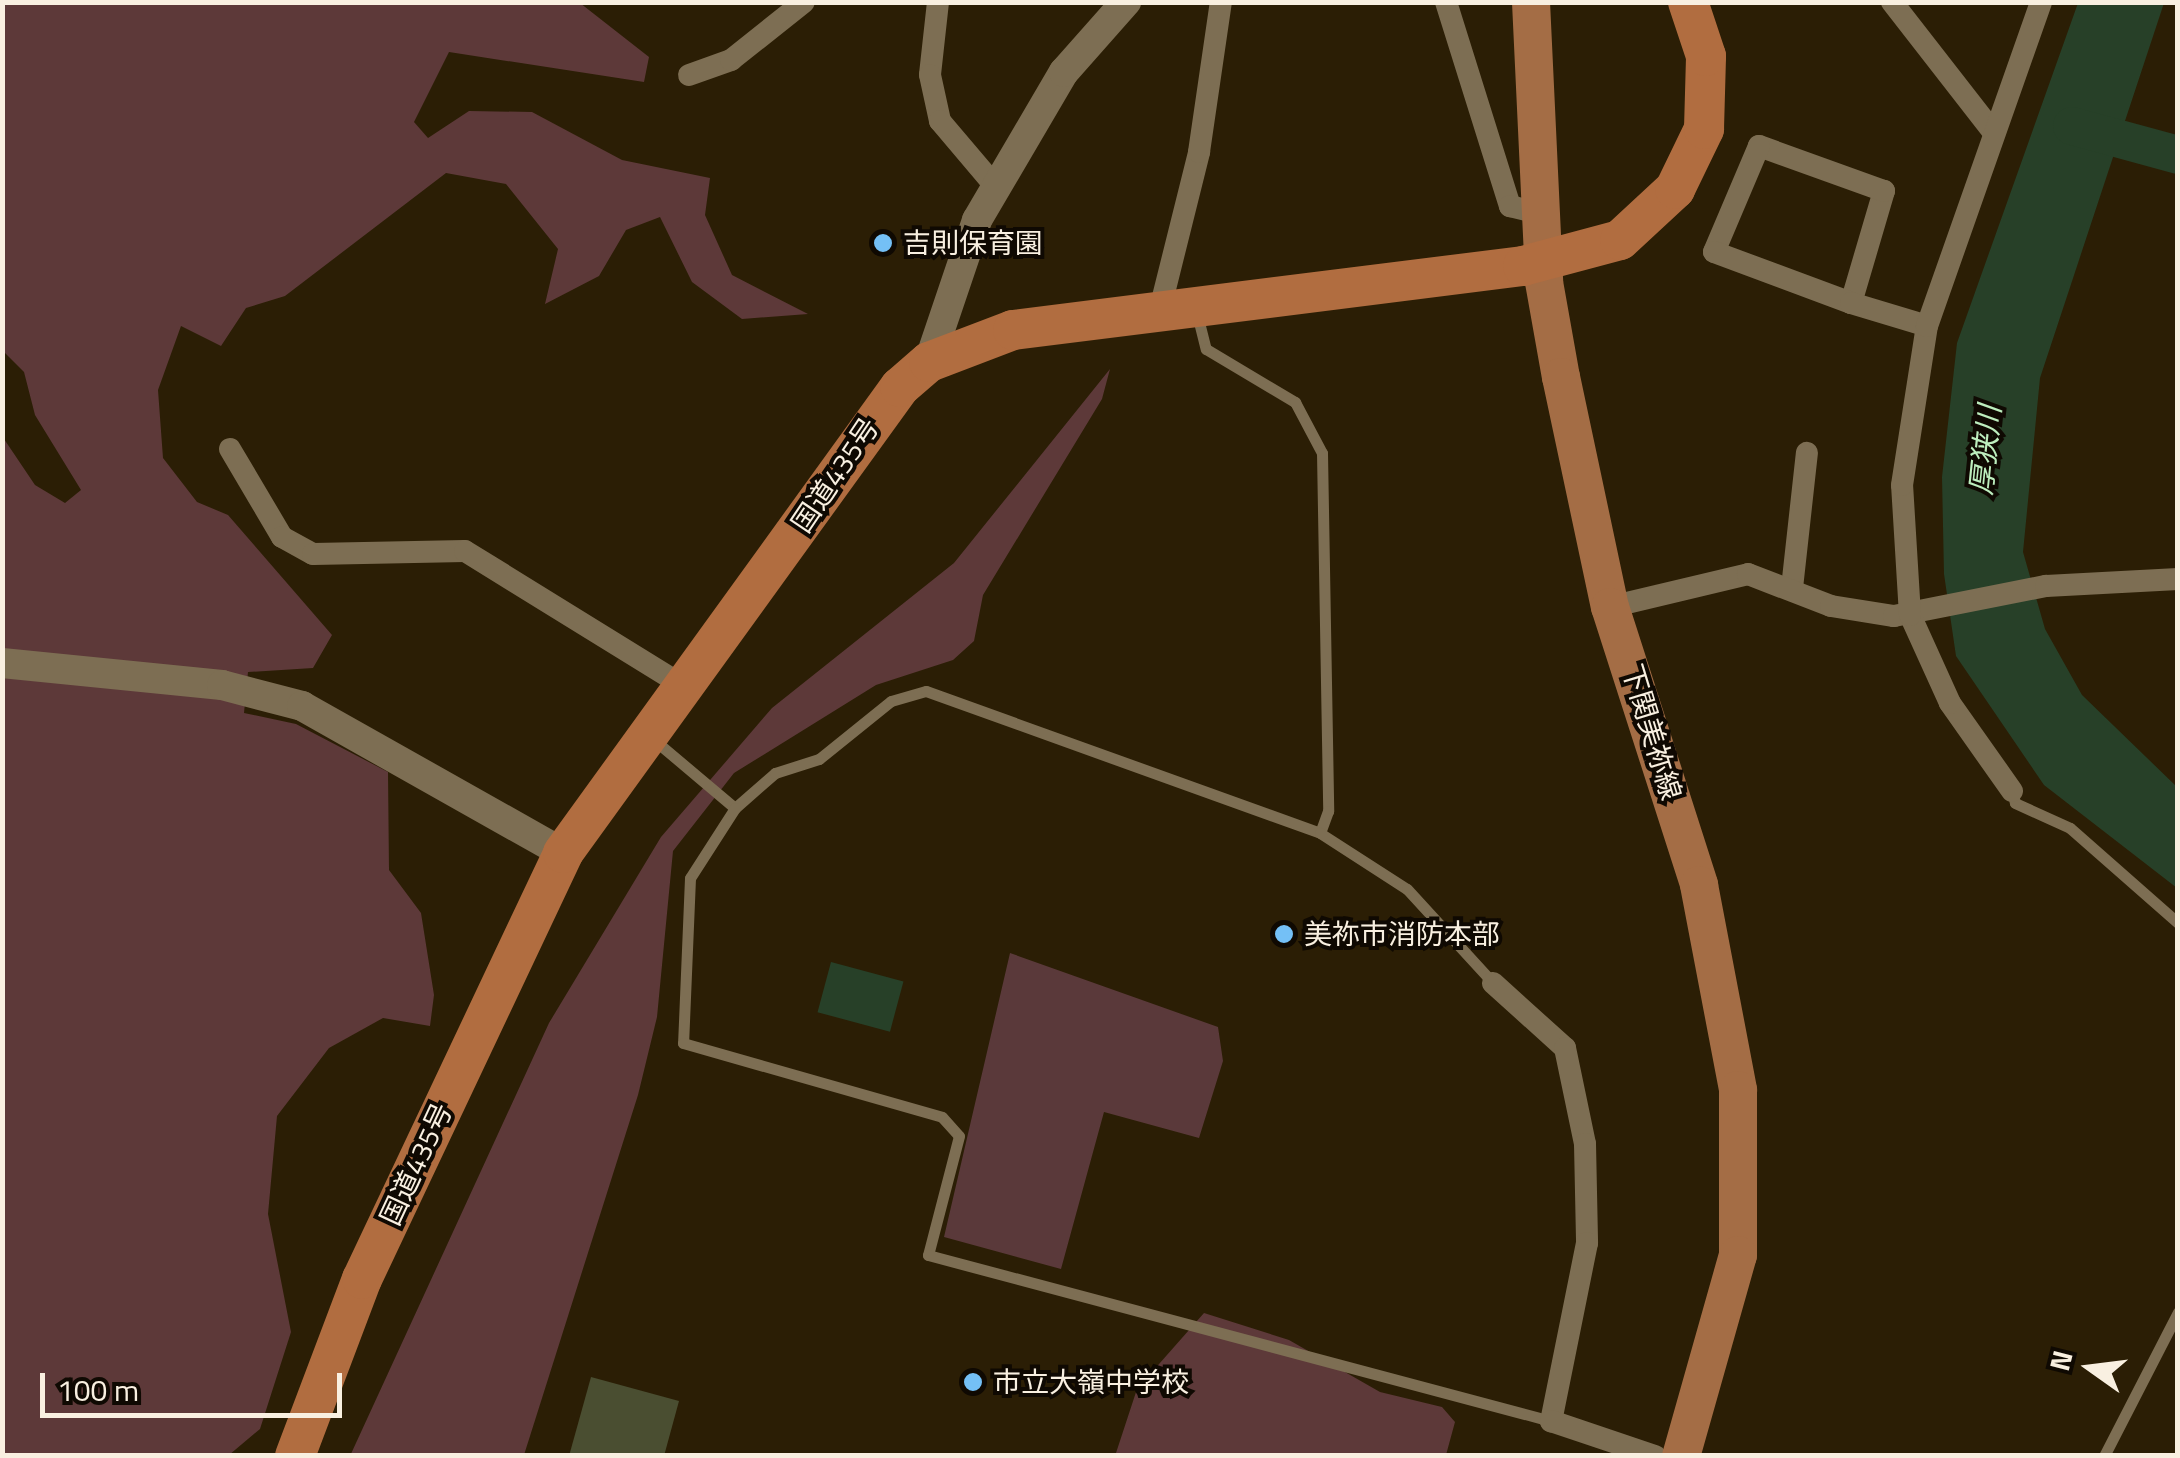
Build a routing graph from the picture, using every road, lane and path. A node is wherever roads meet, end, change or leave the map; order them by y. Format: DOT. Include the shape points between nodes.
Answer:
graph roads {
  1 [pos="804,2"];
  2 [pos="1126,2"];
  3 [pos="1221,2"];
  4 [pos="1446,2"];
  5 [pos="1531,2"];
  6 [pos="1688,2"];
  7 [pos="1892,2"];
  8 [pos="2041,2"];
  9 [pos="943,4"];
  10 [pos="689,75"];
  11 [pos="1994,133"];
  12 [pos="996,186"];
  13 [pos="1538,213"];
  14 [pos="1851,303"];
  15 [pos="1160,310"];
  16 [pos="1928,326"];
  17 [pos="929,362"];
  18 [pos="230,449"];
  19 [pos="1807,454"];
  20 [pos="2178,580"];
  21 [pos="1792,588"];
  22 [pos="1610,608"];
  23 [pos="1918,613"];
  24 [pos="2,663"];
  25 [pos="682,685"];
  26 [pos="646,733"];
  27 [pos="2012,791"];
  28 [pos="735,808"];
  29 [pos="1320,834"];
  30 [pos="562,854"];
  31 [pos="2178,923"];
  32 [pos="1493,983"];
  33 [pos="2178,1312"];
  34 [pos="1551,1422"];
  35 [pos="294,1456"];
  36 [pos="1655,1456"];
  37 [pos="1681,1456"];
  38 [pos="2104,1456"];
  1 -- 10 [label="street" via="731,60"];
  2 -- 12 [label="street" via="1064,72"];
  3 -- 15 [label="street" via="1198,152"];
  4 -- 13 [label="street" via="1510,206"];
  5 -- 13 [label="main road, 下関美祢線"];
  6 -- 15 [label="highway, 国道435号" via="1710,86 1688,169 1620,240 1563,260"];
  7 -- 11 [label="street"];
  8 -- 11 [label="street"];
  9 -- 12 [label="street" via="930,52 940,121"];
  11 -- 16 [label="street"];
  12 -- 17 [label="street" via="938,319"];
  13 -- 22 [label="main road, 下関美祢線" via="1544,282"];
  14 -- 14 [label="street" via="1714,252 1759,146 1884,191"];
  14 -- 16 [label="street"];
  15 -- 17 [label="highway, 国道435号" via="970,342"];
  15 -- 29 [label="lane" via="1206,349 1295,402 1322,453 1328,811"];
  16 -- 23 [label="street" via="1902,485"];
  17 -- 25 [label="highway, 国道435号" via="875,415"];
  18 -- 25 [label="street" via="282,537 314,554 465,550"];
  19 -- 21 [label="street"];
  20 -- 23 [label="street" via="2046,586"];
  21 -- 22 [label="street" via="1733,575"];
  21 -- 23 [label="street" via="1853,612"];
  22 -- 37 [label="main road, 下関美祢線" via="1699,885 1738,1090 1738,1255"];
  23 -- 27 [label="street" via="1950,703"];
  24 -- 30 [label="street" via="222,685 302,706"];
  25 -- 26 [label="highway, 国道435号"];
  26 -- 28 [label="lane"];
  26 -- 30 [label="highway, 国道435号"];
  27 -- 31 [label="lane" via="2016,803 2070,828"];
  28 -- 29 [label="lane" via="910,690"];
  28 -- 34 [label="lane" via="690,878 683,1043 942,1117 959,1136 928,1255"];
  29 -- 32 [label="lane" via="1407,889"];
  30 -- 35 [label="highway, 国道435号" via="362,1279"];
  32 -- 34 [label="street" via="1565,1048 1585,1144 1587,1242"];
  33 -- 38 [label="lane"];
  34 -- 36 [label="street"];
}
